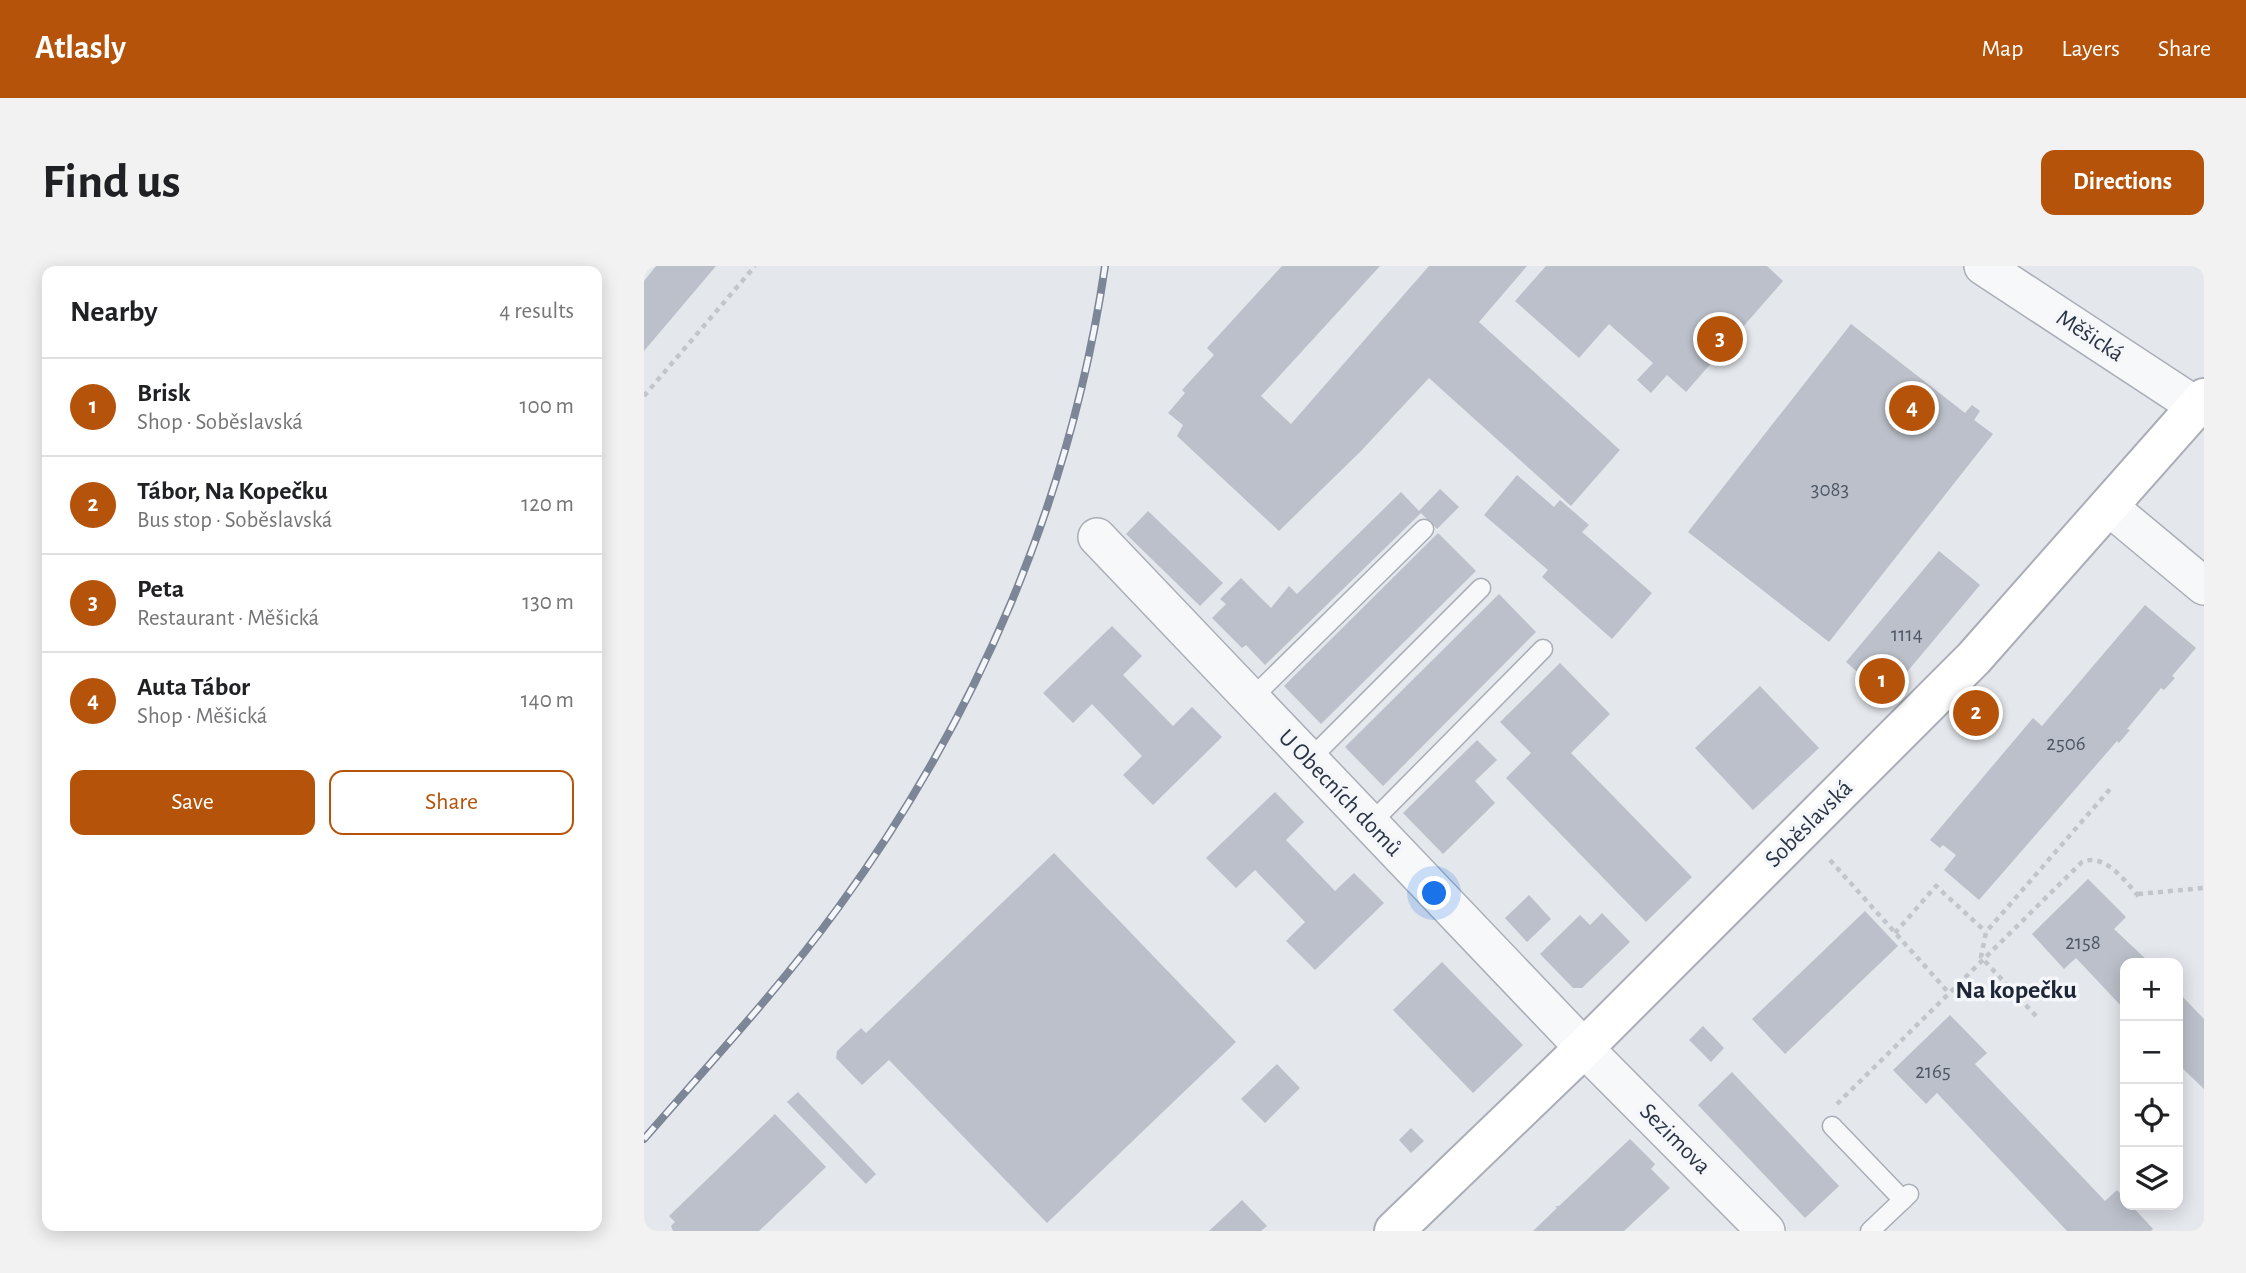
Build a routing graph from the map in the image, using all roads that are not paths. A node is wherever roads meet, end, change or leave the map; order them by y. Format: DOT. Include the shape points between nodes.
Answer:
graph roads {
  1 [pos="1983,266"];
  2 [pos="2200,402"];
  3 [pos="2108,506"];
  4 [pos="1424,529"];
  5 [pos="1097,537"];
  6 [pos="2204,586"];
  7 [pos="1481,588"];
  8 [pos="1543,649"];
  9 [pos="1251,699"];
  10 [pos="1309,760"];
  11 [pos="1370,824"];
  12 [pos="1584,1048"];
  13 [pos="1832,1126"];
  14 [pos="1394,1231"];
  15 [pos="1766,1231"];
  16 [pos="1870,1231"];
  1 -- 2 [label="street, Měšická"];
  2 -- 3 [label="main road, Soběslavská"];
  3 -- 6 [label="street"];
  3 -- 12 [label="main road, Soběslavská" via="1974,658"];
  4 -- 9 [label="lane"];
  5 -- 9 [label="street, U Obecních domů"];
  7 -- 10 [label="lane"];
  8 -- 11 [label="lane"];
  9 -- 10 [label="street, U Obecních domů"];
  10 -- 11 [label="street, U Obecních domů"];
  11 -- 12 [label="street, U Obecních domů"];
  12 -- 14 [label="main road, Soběslavská"];
  12 -- 15 [label="street, Sezimova"];
  13 -- 16 [label="lane" via="1906,1197"];
}
